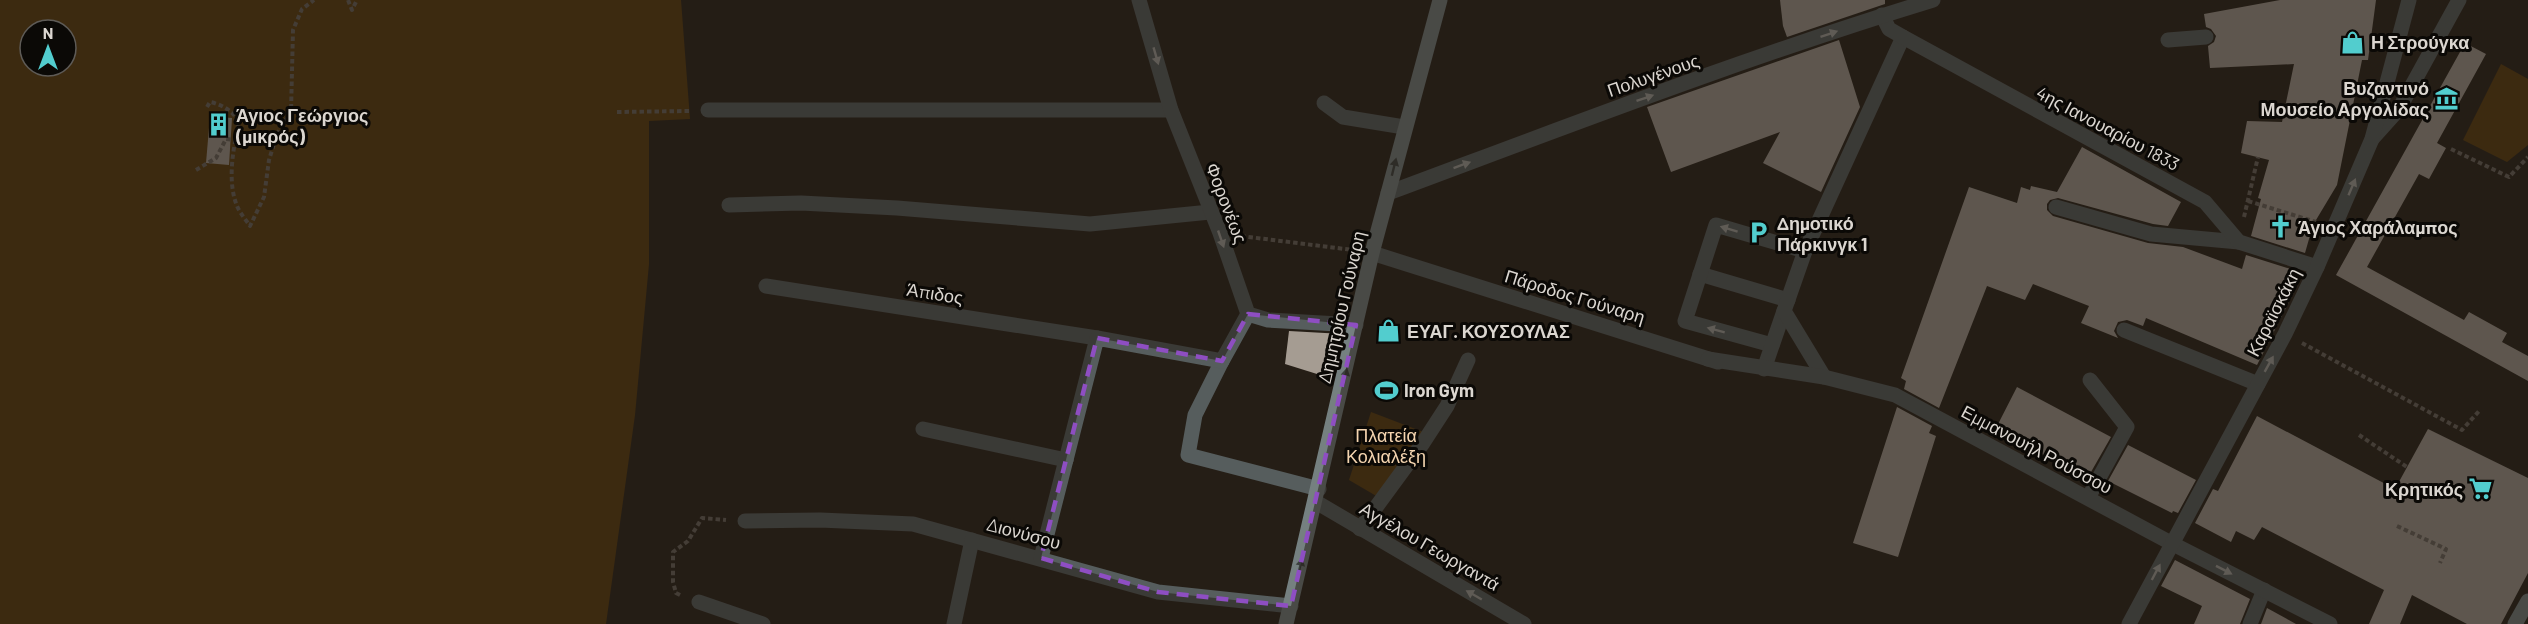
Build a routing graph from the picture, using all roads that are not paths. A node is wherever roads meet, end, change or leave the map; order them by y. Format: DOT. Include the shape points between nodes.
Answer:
graph roads {
  1 [pos="1139,0"];
  2 [pos="1440,0"];
  3 [pos="1933,0"];
  4 [pos="2409,0"];
  5 [pos="2459,0"];
  6 [pos="1882,15"];
  7 [pos="1903,37"];
  8 [pos="2206,37"];
  9 [pos="2168,40"];
  10 [pos="1324,103"];
  11 [pos="708,110"];
  12 [pos="1171,110"];
  13 [pos="1404,127"];
  14 [pos="2372,139"];
  15 [pos="1388,193"];
  16 [pos="729,205"];
  17 [pos="2056,207"];
  18 [pos="1210,212"];
  19 [pos="2239,242"];
  20 [pos="1805,251"];
  21 [pos="1372,253"];
  22 [pos="2318,267"];
  23 [pos="1700,274"];
  24 [pos="766,286"];
  25 [pos="1786,306"];
  26 [pos="1248,314"];
  27 [pos="1356,325"];
  28 [pos="2124,330"];
  29 [pos="1097,338"];
  30 [pos="1772,345"];
  31 [pos="1468,360"];
  32 [pos="1222,362"];
  33 [pos="1766,373"];
  34 [pos="1824,377"];
  35 [pos="2090,380"];
  36 [pos="2258,384"];
  37 [pos="923,429"];
  38 [pos="1066,460"];
  39 [pos="1318,495"];
  40 [pos="2088,498"];
  41 [pos="745,521"];
  42 [pos="1360,528"];
  43 [pos="972,540"];
  44 [pos="2172,543"];
  45 [pos="1041,558"];
  46 [pos="2264,590"];
  47 [pos="2528,601"];
  48 [pos="699,602"];
  49 [pos="1291,606"];
  50 [pos="763,624"];
  51 [pos="954,624"];
  52 [pos="1286,624"];
  53 [pos="1524,624"];
  54 [pos="2129,624"];
  55 [pos="2250,624"];
  56 [pos="2330,624"];
  57 [pos="2515,624"];
  1 -- 12 [label="street, Φορονέως, one-way"];
  2 -- 13 [label="main road, Δημητρίου Γούναρη"];
  3 -- 6 [label="street, Πολυγένους"];
  4 -- 14 [label="street, Καραϊσκάκη"];
  5 -- 14 [label="street" via="2399,109"];
  6 -- 7 [label="street, 4ης Ιανουαρίου 1833" via="1889,29"];
  15 -- 6 [label="street, Πολυγένους, one-way"];
  7 -- 19 [label="street, 4ης Ιανουαρίου 1833" via="2205,202"];
  7 -- 20 [label="street"];
  8 -- 9 [label="street"];
  10 -- 13 [label="street" via="1343,117"];
  11 -- 12 [label="street"];
  12 -- 18 [label="street, Φορονέως"];
  15 -- 13 [label="main road, Δημητρίου Γούναρη, one-way"];
  22 -- 14 [label="street, Καραϊσκάκη, one-way"];
  15 -- 21 [label="main road, Δημητρίου Γούναρη"];
  16 -- 18 [label="street" via="801,203 897,208 1090,224"];
  17 -- 19 [label="street" via="2151,234"];
  18 -- 26 [label="street, Φορονέως, one-way"];
  19 -- 22 [label="street"];
  20 -- 23 [label="street, one-way" via="1716,225"];
  20 -- 25 [label="street"];
  21 -- 27 [label="main road, Δημητρίου Γούναρη"];
  21 -- 33 [label="street, Πάροδος Γούναρη" via="1708,359"];
  36 -- 22 [label="street, Καραϊσκάκη, one-way"];
  23 -- 25 [label="street"];
  30 -- 23 [label="street, one-way" via="1685,321"];
  24 -- 29 [label="street, Άπιδος"];
  25 -- 30 [label="street"];
  25 -- 34 [label="street"];
  26 -- 27 [label="street" via="1268,320"];
  26 -- 32 [label="street"];
  39 -- 27 [label="main road, Δημητρίου Γούναρη, one-way"];
  28 -- 36 [label="street"];
  29 -- 32 [label="street, Άπιδος"];
  29 -- 38 [label="street"];
  30 -- 33 [label="street"];
  31 -- 42 [label="street" via="1429,434"];
  32 -- 39 [label="street, Αγγέλου Γεωργαντά" via="1195,415 1188,455"];
  33 -- 34 [label="street, Εμμανουήλ Ρούσσου"];
  34 -- 40 [label="street, Εμμανουήλ Ρούσσου" via="1895,395"];
  35 -- 40 [label="street" via="2127,427"];
  36 -- 44 [label="street, Καραϊσκάκη"];
  37 -- 38 [label="street"];
  38 -- 45 [label="street"];
  39 -- 42 [label="street, Αγγέλου Γεωργαντά"];
  49 -- 39 [label="main road, Δημητρίου Γούναρη, one-way"];
  40 -- 44 [label="street, Εμμανουήλ Ρούσσου"];
  41 -- 43 [label="street, Διονύσου" via="913,524"];
  53 -- 42 [label="street, Αγγέλου Γεωργαντά, one-way"];
  43 -- 45 [label="street, Διονύσου"];
  43 -- 51 [label="street"];
  44 -- 46 [label="street, Εμμανουήλ Ρούσσου, one-way"];
  54 -- 44 [label="street, Καραϊσκάκη, one-way"];
  45 -- 49 [label="street, Διονύσου" via="1158,592"];
  46 -- 55 [label="street"];
  46 -- 56 [label="street, Εμμανουήλ Ρούσσου"];
  47 -- 57 [label="main road"];
  48 -- 50 [label="street"];
  49 -- 52 [label="main road, Δημητρίου Γούναρη"];
}
